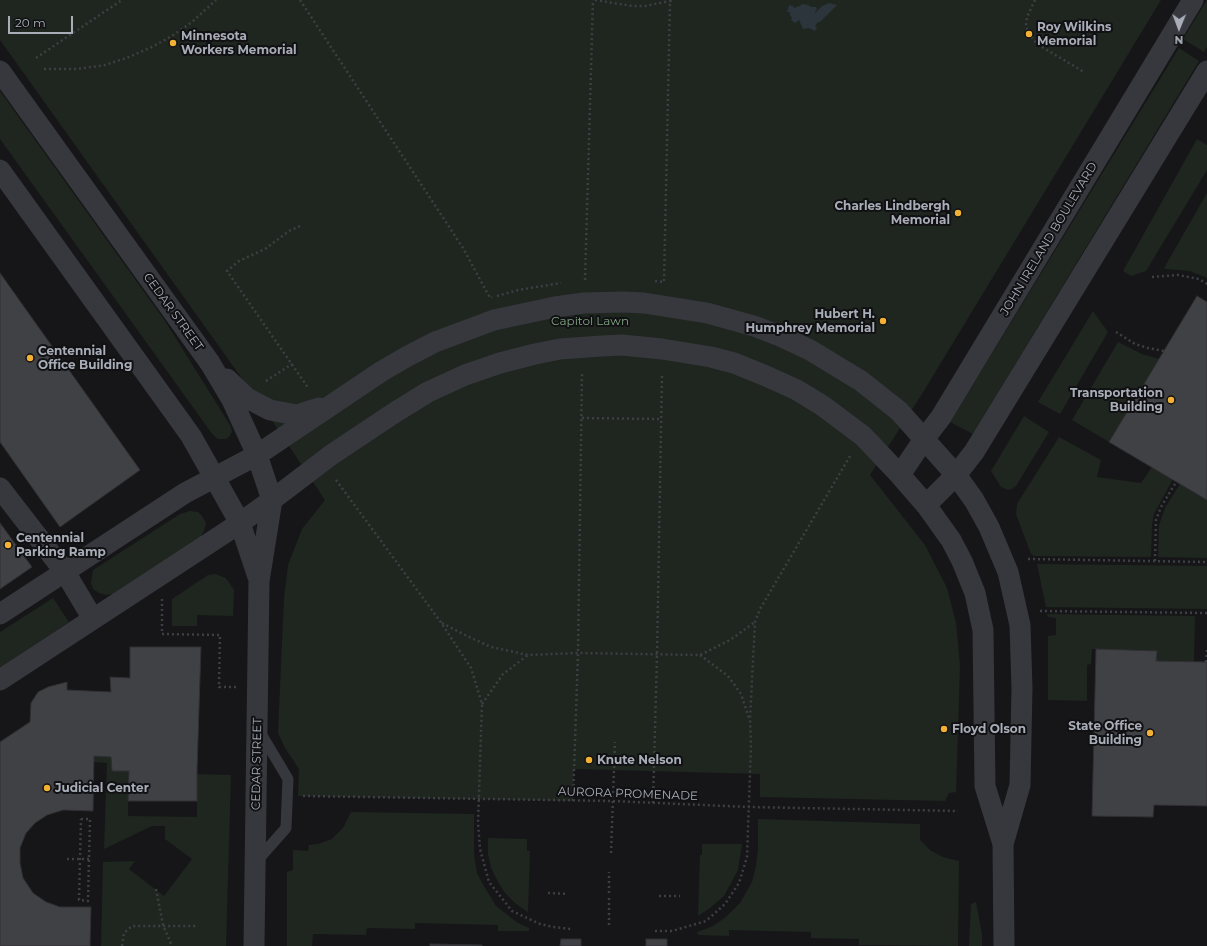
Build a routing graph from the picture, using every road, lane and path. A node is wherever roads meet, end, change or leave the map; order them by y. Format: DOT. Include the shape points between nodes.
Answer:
graph roads {
  1 [pos="122,0"];
  2 [pos="216,0"];
  3 [pos="300,0"];
  4 [pos="594,0"];
  5 [pos="674,0"];
  6 [pos="1035,0"];
  7 [pos="1193,0"];
  8 [pos="669,1"];
  9 [pos="36,58"];
  10 [pos="44,69"];
  11 [pos="0,71"];
  12 [pos="1207,71"];
  13 [pos="1084,72"];
  14 [pos="0,170"];
  15 [pos="300,226"];
  16 [pos="1152,277"];
  17 [pos="585,280"];
  18 [pos="664,282"];
  19 [pos="1207,284"];
  20 [pos="490,298"];
  21 [pos="1116,332"];
  22 [pos="1164,351"];
  23 [pos="210,363"];
  24 [pos="292,364"];
  25 [pos="582,373"];
  26 [pos="662,374"];
  27 [pos="266,381"];
  28 [pos="310,390"];
  29 [pos="334,404"];
  30 [pos="582,418"];
  31 [pos="660,419"];
  32 [pos="924,439"];
  33 [pos="257,455"];
  34 [pos="850,456"];
  35 [pos="900,475"];
  36 [pos="956,475"];
  37 [pos="214,477"];
  38 [pos="336,480"];
  39 [pos="1176,482"];
  40 [pos="0,488"];
  41 [pos="272,500"];
  42 [pos="926,505"];
  43 [pos="240,523"];
  44 [pos="1028,559"];
  45 [pos="1155,561"];
  46 [pos="1207,562"];
  47 [pos="65,572"];
  48 [pos="259,581"];
  49 [pos="162,599"];
  50 [pos="1040,610"];
  51 [pos="1207,613"];
  52 [pos="0,614"];
  53 [pos="93,619"];
  54 [pos="440,621"];
  55 [pos="755,622"];
  56 [pos="1207,649"];
  57 [pos="578,653"];
  58 [pos="528,655"];
  59 [pos="657,655"];
  60 [pos="700,655"];
  61 [pos="1206,662"];
  62 [pos="0,680"];
  63 [pos="237,687"];
  64 [pos="482,704"];
  65 [pos="750,719"];
  66 [pos="258,727"];
  67 [pos="615,742"];
  68 [pos="298,796"];
  69 [pos="478,799"];
  70 [pos="573,801"];
  71 [pos="612,801"];
  72 [pos="653,803"];
  73 [pos="749,807"];
  74 [pos="958,811"];
  75 [pos="1003,844"];
  76 [pos="611,853"];
  77 [pos="67,859"];
  78 [pos="80,860"];
  79 [pos="90,860"];
  80 [pos="256,862"];
  81 [pos="609,872"];
  82 [pos="156,889"];
  83 [pos="548,893"];
  84 [pos="609,893"];
  85 [pos="568,894"];
  86 [pos="659,896"];
  87 [pos="680,896"];
  88 [pos="609,898"];
  89 [pos="163,925"];
  90 [pos="609,925"];
  91 [pos="198,926"];
  92 [pos="571,929"];
  93 [pos="655,931"];
  94 [pos="122,946"];
  95 [pos="172,946"];
  96 [pos="254,946"];
  97 [pos="1004,946"];
  1 -- 9 [label="path"];
  2 -- 10 [label="path" via="172,36 129,58 78,69"];
  3 -- 20 [label="path" via="463,248"];
  4 -- 8 [label="path" via="632,6"];
  4 -- 17 [label="path"];
  5 -- 8 [label="path"];
  6 -- 13 [label="path" via="1027,17 1028,32 1038,44"];
  7 -- 32 [label="street, JOHN IRELAND BOULEVARD" via="941,417"];
  8 -- 18 [label="path"];
  11 -- 23 [label="street, CEDAR STREET"];
  12 -- 36 [label="street" via="974,452"];
  14 -- 37 [label="street, CEDAR STREET" via="191,436"];
  15 -- 24 [label="path" via="289,230 266,249 239,261 227,271"];
  16 -- 19 [label="path" via="1178,275 1199,279"];
  21 -- 22 [label="path" via="1136,344"];
  23 -- 29 [label="street" via="247,398 270,410 297,415"];
  23 -- 33 [label="street, CEDAR STREET" via="232,400"];
  24 -- 27 [label="path"];
  24 -- 28 [label="path"];
  25 -- 30 [label="path"];
  26 -- 31 [label="path"];
  29 -- 32 [label="street" via="408,356 435,342 494,320 555,307 623,302 664,306 727,318 754,326 810,350 861,381 899,411"];
  29 -- 33 [label="street"];
  30 -- 31 [label="path"];
  30 -- 57 [label="path"];
  31 -- 59 [label="path"];
  32 -- 35 [label="street, JOHN IRELAND BOULEVARD"];
  32 -- 36 [label="street"];
  33 -- 37 [label="street"];
  33 -- 41 [label="street, CEDAR STREET"];
  34 -- 55 [label="path" via="760,609"];
  35 -- 41 [label="street" via="863,436 823,406 797,390 766,376 734,364 688,352 602,346 560,349 500,363 428,392 331,455"];
  35 -- 42 [label="street"];
  36 -- 42 [label="street"];
  36 -- 75 [label="street" via="989,527 1008,572 1020,625 1020,785"];
  37 -- 43 [label="street, CEDAR STREET"];
  37 -- 47 [label="street" via="185,493"];
  38 -- 54 [label="path"];
  39 -- 45 [label="path" via="1156,520"];
  40 -- 47 [label="street"];
  41 -- 43 [label="street"];
  41 -- 48 [label="street, CEDAR STREET"];
  42 -- 75 [label="street" via="951,540 975,593 983,630 985,786"];
  43 -- 48 [label="street, CEDAR STREET"];
  43 -- 53 [label="street"];
  44 -- 45 [label="path"];
  45 -- 46 [label="path"];
  47 -- 52 [label="street"];
  47 -- 53 [label="street"];
  48 -- 66 [label="street, CEDAR STREET"];
  49 -- 63 [label="path" via="162,634 220,635 219,687"];
  50 -- 51 [label="path"];
  53 -- 62 [label="street"];
  54 -- 58 [label="path" via="491,647"];
  54 -- 64 [label="path" via="471,668"];
  55 -- 60 [label="path" via="730,640"];
  55 -- 65 [label="path"];
  56 -- 61 [label="path"];
  57 -- 58 [label="path"];
  57 -- 59 [label="path"];
  57 -- 70 [label="path"];
  58 -- 64 [label="path" via="503,674"];
  59 -- 60 [label="path"];
  59 -- 72 [label="path"];
  60 -- 65 [label="path" via="728,676 740,694"];
  64 -- 69 [label="path"];
  65 -- 73 [label="path"];
  66 -- 80 [label="street, CEDAR STREET"];
  66 -- 80 [label="lane" via="288,779 286,828"];
  67 -- 71 [label="path"];
  68 -- 69 [label="path, AURORA PROMENADE"];
  69 -- 70 [label="path, AURORA PROMENADE"];
  69 -- 92 [label="path" via="480,849 488,882 512,911 540,924"];
  70 -- 71 [label="path, AURORA PROMENADE"];
  71 -- 72 [label="path, AURORA PROMENADE"];
  71 -- 76 [label="path"];
  72 -- 73 [label="path, AURORA PROMENADE"];
  73 -- 74 [label="path, AURORA PROMENADE"];
  73 -- 93 [label="path" via="747,857 739,883 725,904 706,921 672,930"];
  75 -- 97 [label="street"];
  77 -- 78 [label="path"];
  78 -- 79 [label="path"];
  78 -- 79 [label="path" via="79,900 88,900"];
  78 -- 79 [label="path" via="81,818 90,819"];
  80 -- 96 [label="street, CEDAR STREET"];
  81 -- 84 [label="path"];
  82 -- 89 [label="path"];
  83 -- 85 [label="path"];
  86 -- 87 [label="path"];
  88 -- 90 [label="path"];
  89 -- 91 [label="path"];
  89 -- 94 [label="path" via="132,926 124,933"];
  89 -- 95 [label="path"];
}
